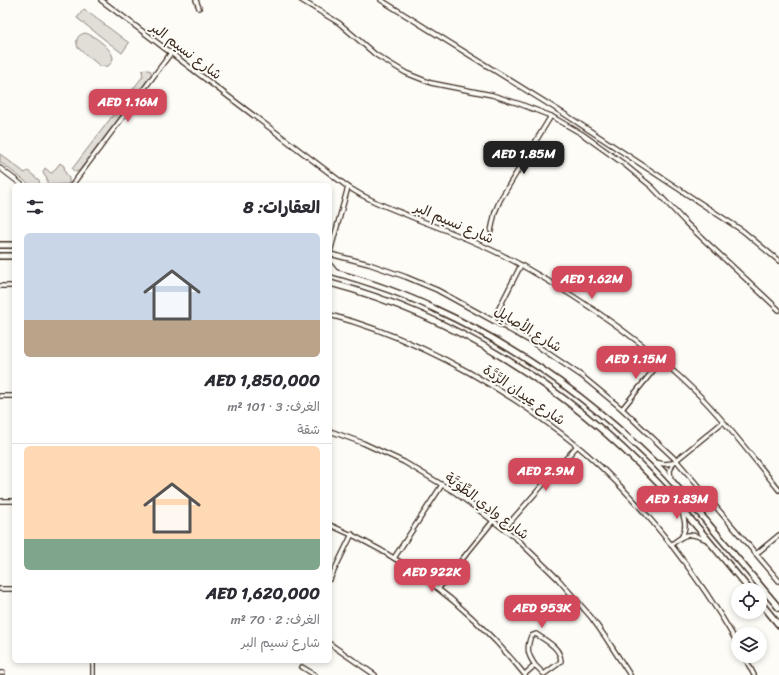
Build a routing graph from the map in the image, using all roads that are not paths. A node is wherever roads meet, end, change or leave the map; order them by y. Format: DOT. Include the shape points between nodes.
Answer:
graph roads {
  1 [pos="101,0"];
  2 [pos="196,0"];
  3 [pos="301,0"];
  4 [pos="381,0"];
  5 [pos="199,8"];
  6 [pos="171,53"];
  7 [pos="551,116"];
  8 [pos="0,168"];
  9 [pos="19,183"];
  10 [pos="74,183"];
  11 [pos="348,187"];
  12 [pos="491,231"];
  13 [pos="0,245"];
  14 [pos="12,245"];
  15 [pos="332,246"];
  16 [pos="332,254"];
  17 [pos="0,256"];
  18 [pos="12,256"];
  19 [pos="779,261"];
  20 [pos="521,265"];
  21 [pos="332,267"];
  22 [pos="332,272"];
  23 [pos="337,273"];
  24 [pos="332,283"];
  25 [pos="0,286"];
  26 [pos="12,286"];
  27 [pos="332,286"];
  28 [pos="343,286"];
  29 [pos="779,310"];
  30 [pos="332,315"];
  31 [pos="493,320"];
  32 [pos="662,360"];
  33 [pos="0,396"];
  34 [pos="12,396"];
  35 [pos="622,409"];
  36 [pos="723,422"];
  37 [pos="332,432"];
  38 [pos="577,446"];
  39 [pos="675,461"];
  40 [pos="654,462"];
  41 [pos="671,480"];
  42 [pos="442,485"];
  43 [pos="779,490"];
  44 [pos="0,501"];
  45 [pos="12,501"];
  46 [pos="680,506"];
  47 [pos="493,520"];
  48 [pos="332,526"];
  49 [pos="504,529"];
  50 [pos="352,534"];
  51 [pos="779,535"];
  52 [pos="682,536"];
  53 [pos="708,540"];
  54 [pos="671,545"];
  55 [pos="756,554"];
  56 [pos="394,558"];
  57 [pos="332,575"];
  58 [pos="779,581"];
  59 [pos="744,583"];
  60 [pos="439,588"];
  61 [pos="0,589"];
  62 [pos="12,589"];
  63 [pos="779,608"];
  64 [pos="767,610"];
  65 [pos="779,625"];
  66 [pos="731,633"];
  67 [pos="332,645"];
  68 [pos="93,663"];
  69 [pos="748,663"];
  70 [pos="535,665"];
  71 [pos="302,667"];
  72 [pos="93,675"];
  73 [pos="315,675"];
  74 [pos="375,675"];
  75 [pos="525,675"];
  76 [pos="630,675"];
  77 [pos="754,675"];
  1 -- 6 [label="street, شارع نسيم البر"];
  2 -- 5 [label="street"];
  3 -- 7 [label="street" via="339,23 380,58 406,74 440,85 506,99"];
  4 -- 19 [label="street" via="566,115 730,222"];
  6 -- 10 [label="street"];
  6 -- 11 [label="street, شارع نسيم البر"];
  7 -- 12 [label="street" via="500,200"];
  7 -- 29 [label="street" via="582,134 646,182 686,224"];
  8 -- 9 [label="street"];
  11 -- 15 [label="street"];
  11 -- 20 [label="street, شارع نسيم البر" via="374,202 465,238"];
  13 -- 14 [label="main road"];
  16 -- 31 [label="street, شارع الأصايِل" via="406,277 437,290"];
  17 -- 18 [label="main road"];
  20 -- 31 [label="street"];
  20 -- 32 [label="street, شارع نسيم البر" via="611,322"];
  21 -- 23 [label="street"];
  22 -- 23 [label="main road"];
  23 -- 40 [label="main road" via="435,309 521,356 604,416"];
  24 -- 28 [label="main road"];
  25 -- 26 [label="street"];
  27 -- 28 [label="street"];
  28 -- 46 [label="main road" via="403,307 453,329 516,365 606,432"];
  30 -- 38 [label="street, شارع عِيدان الرَّدَّة" via="376,330 461,368 511,398"];
  31 -- 35 [label="street, شارع الأصايِل" via="548,352"];
  32 -- 35 [label="street"];
  32 -- 36 [label="street, شارع نسيم البر"];
  33 -- 34 [label="street"];
  35 -- 39 [label="street, شارع الأصايِل"];
  36 -- 39 [label="street"];
  36 -- 43 [label="street, شارع نسيم البر"];
  37 -- 42 [label="street, شارع وادِي الطِّوَيَّة" via="404,462"];
  38 -- 49 [label="street"];
  38 -- 54 [label="street, شارع عِيدان الرَّدَّة" via="633,500"];
  39 -- 40 [label="street" via="664,464"];
  39 -- 41 [label="street" via="670,471"];
  39 -- 55 [label="street, شارع الأصايِل"];
  40 -- 41 [label="main road"];
  41 -- 63 [label="main road"];
  42 -- 47 [label="street, شارع وادِي الطِّوَيَّة"];
  42 -- 56 [label="street"];
  44 -- 45 [label="street"];
  46 -- 52 [label="street" via="685,523"];
  46 -- 53 [label="main road"];
  47 -- 49 [label="street, شارع وادِي الطِّوَيَّة"];
  47 -- 60 [label="street"];
  48 -- 50 [label="street"];
  49 -- 76 [label="street, شارع وادِي الطِّوَيَّة" via="517,539 574,598 606,638"];
  50 -- 56 [label="street"];
  50 -- 57 [label="street"];
  51 -- 55 [label="street"];
  52 -- 53 [label="street" via="692,534"];
  52 -- 54 [label="street"];
  53 -- 59 [label="main road"];
  54 -- 66 [label="street, شارع عِيدان الرَّدَّة"];
  55 -- 58 [label="street, شارع الأصايِل"];
  56 -- 60 [label="street"];
  60 -- 75 [label="street" via="477,621"];
  61 -- 62 [label="street"];
  64 -- 65 [label="main road"];
  67 -- 74 [label="street"];
  68 -- 72 [label="street"];
  69 -- 77 [label="street"];
  70 -- 70 [label="street" via="544,674 561,661 561,655 552,644 536,634 531,636 528,644 529,656"];
  70 -- 75 [label="street"];
  71 -- 73 [label="street"];
}
